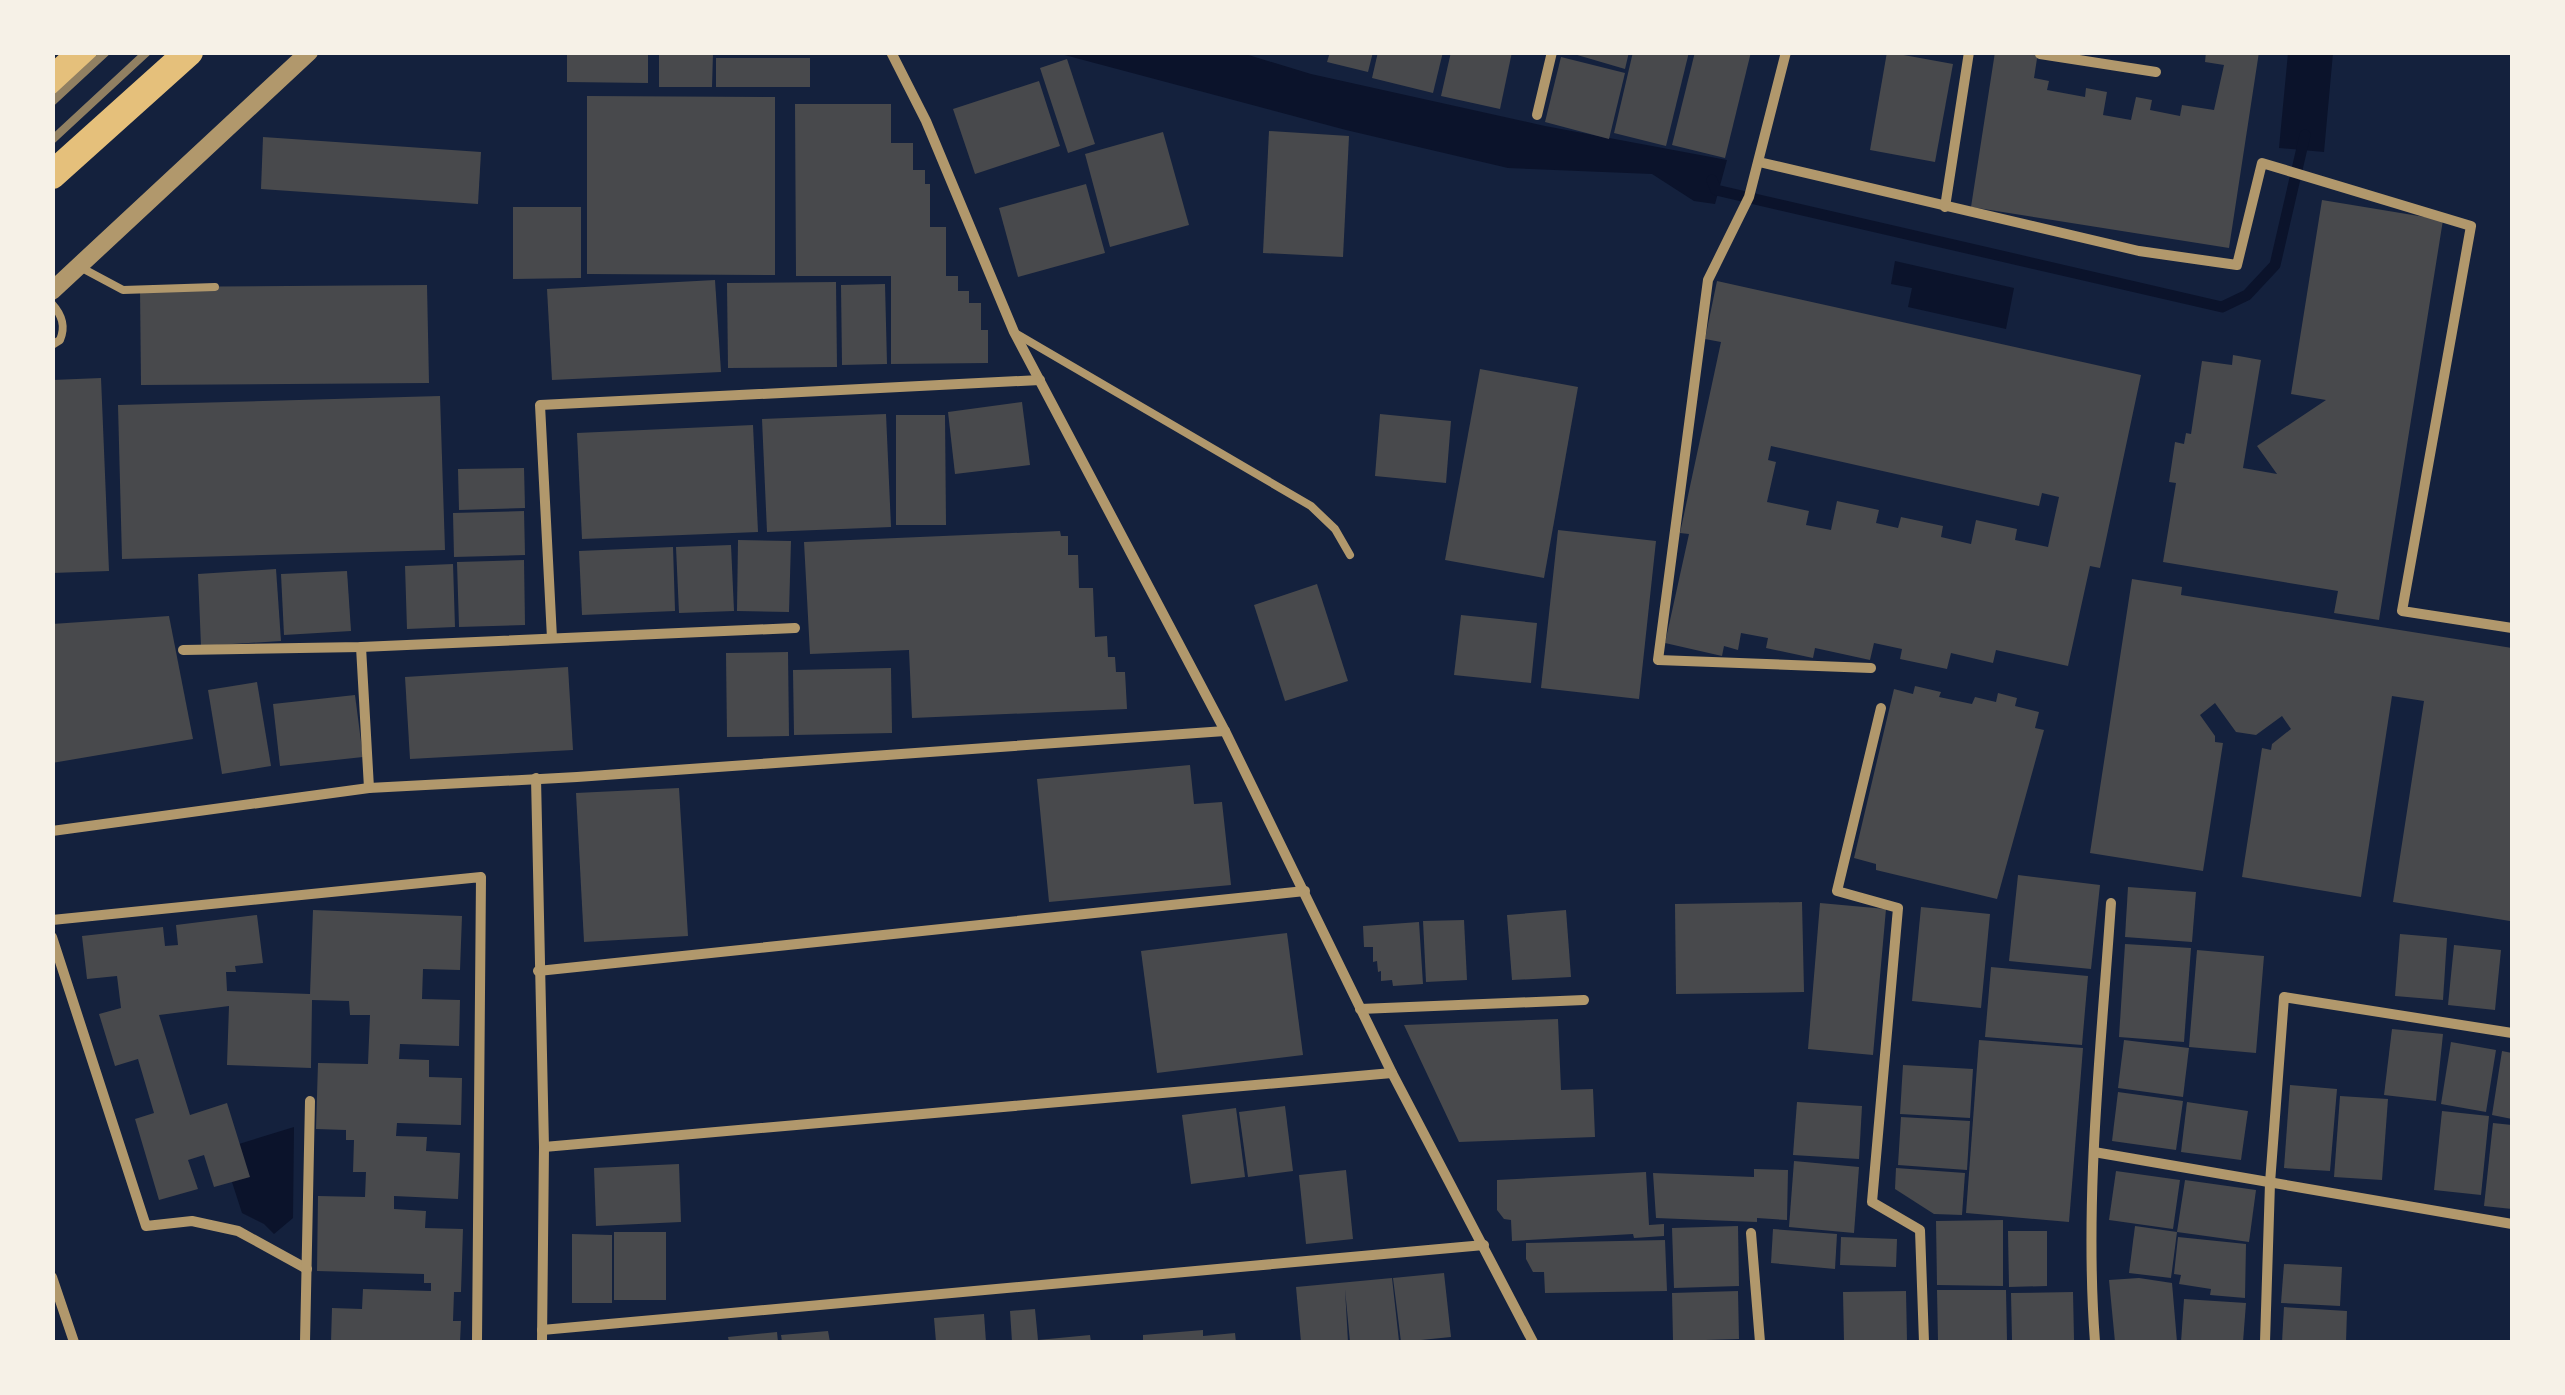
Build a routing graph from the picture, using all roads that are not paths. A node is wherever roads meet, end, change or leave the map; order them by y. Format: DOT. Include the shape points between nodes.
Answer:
graph roads {
  1 [pos="83,52"];
  2 [pos="188,52"];
  3 [pos="309,52"];
  4 [pos="891,52"];
  5 [pos="1552,52"];
  6 [pos="1786,52"];
  7 [pos="1968,52"];
  8 [pos="2040,54"];
  9 [pos="2156,72"];
  10 [pos="52,80"];
  11 [pos="1537,115"];
  12 [pos="1759,162"];
  13 [pos="52,175"];
  14 [pos="1946,207"];
  15 [pos="80,267"];
  16 [pos="215,288"];
  17 [pos="52,291"];
  18 [pos="52,304"];
  19 [pos="1014,332"];
  20 [pos="52,345"];
  21 [pos="1040,380"];
  22 [pos="1350,555"];
  23 [pos="795,628"];
  24 [pos="2512,628"];
  25 [pos="552,638"];
  26 [pos="360,648"];
  27 [pos="183,650"];
  28 [pos="1871,668"];
  29 [pos="1881,708"];
  30 [pos="1225,731"];
  31 [pos="536,778"];
  32 [pos="370,788"];
  33 [pos="52,831"];
  34 [pos="1305,891"];
  35 [pos="2111,903"];
  36 [pos="52,920"];
  37 [pos="52,937"];
  38 [pos="538,971"];
  39 [pos="1584,1000"];
  40 [pos="1360,1009"];
  41 [pos="2512,1033"];
  42 [pos="1392,1073"];
  43 [pos="310,1102"];
  44 [pos="544,1147"];
  45 [pos="2094,1152"];
  46 [pos="2270,1183"];
  47 [pos="2512,1224"];
  48 [pos="1752,1233"];
  49 [pos="1484,1245"];
  50 [pos="307,1269"];
  51 [pos="52,1278"];
  52 [pos="542,1330"];
  53 [pos="74,1342"];
  54 [pos="305,1342"];
  55 [pos="477,1342"];
  56 [pos="542,1342"];
  57 [pos="1533,1342"];
  58 [pos="1760,1342"];
  59 [pos="1924,1342"];
  60 [pos="2095,1342"];
  61 [pos="2266,1342"];
  1 -- 10 [label="highway"];
  2 -- 13 [label="highway"];
  3 -- 15 [label="street"];
  4 -- 19 [label="street"];
  5 -- 11 [label="street"];
  6 -- 12 [label="street"];
  7 -- 14 [label="street"];
  8 -- 9 [label="street"];
  12 -- 14 [label="street"];
  12 -- 28 [label="street" via="1708,280 1658,660"];
  14 -- 24 [label="street" via="2236,266 2262,163 2471,226 2402,611"];
  15 -- 16 [label="lane" via="122,290"];
  15 -- 17 [label="street"];
  18 -- 20 [label="lane" via="63,328"];
  19 -- 21 [label="street"];
  19 -- 22 [label="lane" via="1311,506"];
  21 -- 25 [label="street" via="540,405"];
  21 -- 30 [label="street"];
  23 -- 25 [label="street"];
  25 -- 26 [label="street"];
  26 -- 27 [label="street"];
  26 -- 32 [label="street"];
  29 -- 59 [label="street" via="1837,891 1898,908 1872,1202 1920,1230"];
  30 -- 31 [label="street"];
  30 -- 34 [label="street"];
  31 -- 32 [label="street"];
  31 -- 38 [label="street"];
  32 -- 33 [label="street"];
  34 -- 38 [label="street"];
  34 -- 40 [label="street"];
  35 -- 45 [label="street"];
  36 -- 55 [label="street" via="481,877"];
  37 -- 50 [label="street" via="146,1226 192,1221 238,1231"];
  38 -- 44 [label="street"];
  39 -- 40 [label="street"];
  40 -- 42 [label="street"];
  41 -- 46 [label="street" via="2284,997"];
  42 -- 44 [label="street"];
  42 -- 49 [label="street"];
  43 -- 50 [label="street"];
  44 -- 52 [label="street"];
  45 -- 46 [label="street"];
  45 -- 60 [label="street"];
  46 -- 47 [label="street"];
  46 -- 61 [label="street"];
  48 -- 58 [label="street"];
  49 -- 52 [label="street"];
  49 -- 57 [label="street"];
  50 -- 54 [label="street"];
  51 -- 53 [label="street"];
  52 -- 56 [label="street"];
}
